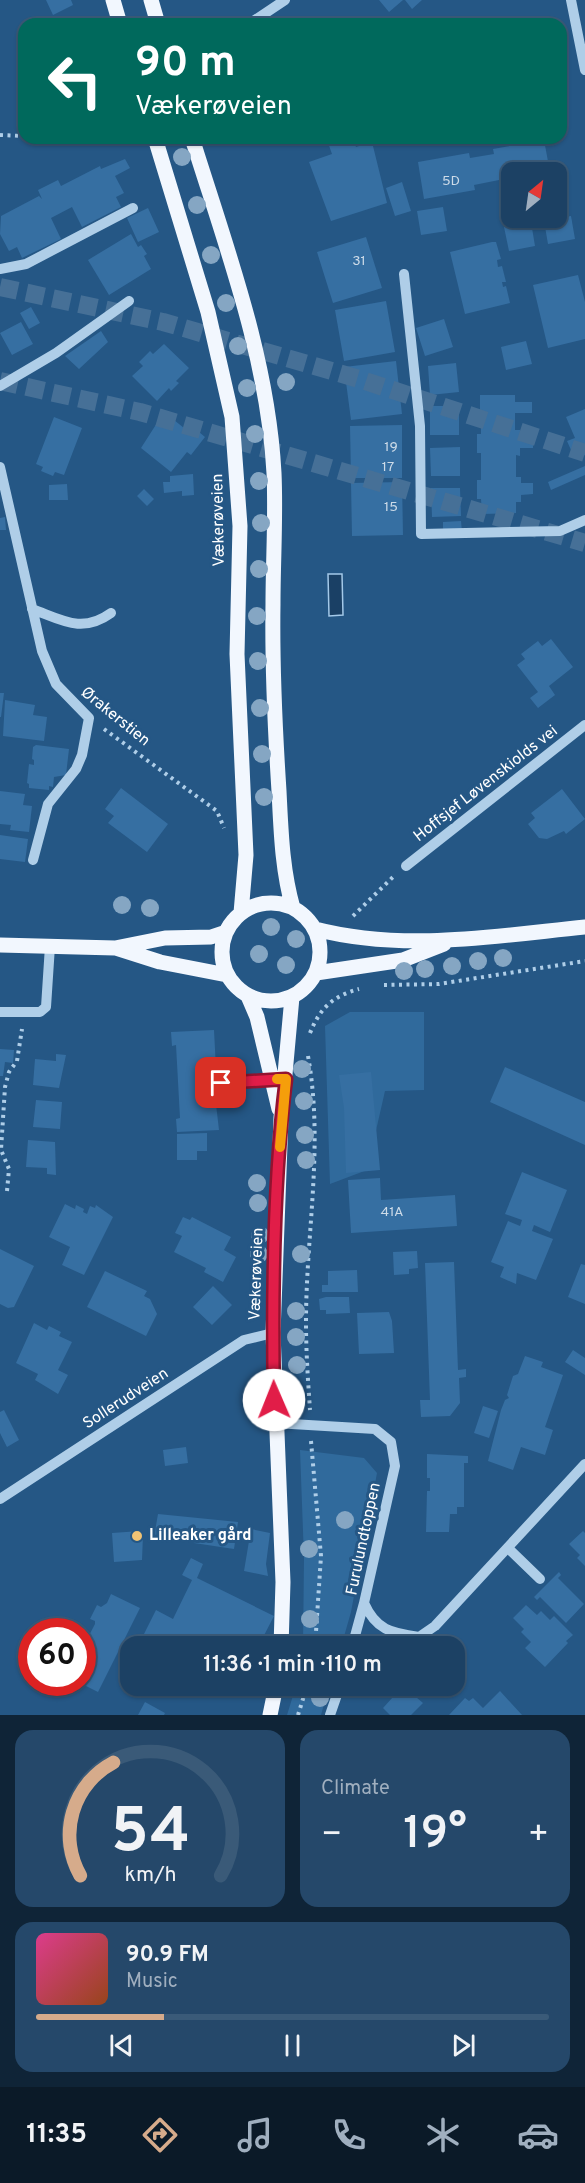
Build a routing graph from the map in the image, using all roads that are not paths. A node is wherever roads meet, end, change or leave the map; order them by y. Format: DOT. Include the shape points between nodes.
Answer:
graph roads {
  1 [pos="113,0"];
  2 [pos="151,0"];
  3 [pos="285,0"];
  4 [pos="570,0"];
  5 [pos="267,5"];
  6 [pos="118,18"];
  7 [pos="156,18"];
  8 [pos="255,18"];
  9 [pos="585,70"];
  10 [pos="157,144"];
  11 [pos="194,144"];
  12 [pos="133,208"];
  13 [pos="0,269"];
  14 [pos="404,274"];
  15 [pos="129,301"];
  16 [pos="0,386"];
  17 [pos="0,466"];
  18 [pos="585,520"];
  19 [pos="32,609"];
  20 [pos="111,613"];
  21 [pos="585,725"];
  22 [pos="33,860"];
  23 [pos="406,866"];
  24 [pos="293,908"];
  25 [pos="241,913"];
  26 [pos="585,927"];
  27 [pos="315,929"];
  28 [pos="226,932"];
  29 [pos="452,941"];
  30 [pos="0,945"];
  31 [pos="50,946"];
  32 [pos="115,948"];
  33 [pos="316,973"];
  34 [pos="227,975"];
  35 [pos="248,996"];
  36 [pos="292,998"];
  37 [pos="0,1011"];
  38 [pos="278,1079"];
  39 [pos="221,1083"];
  40 [pos="273,1333"];
  41 [pos="275,1423"];
  42 [pos="585,1464"];
  43 [pos="0,1499"];
  44 [pos="508,1548"];
  45 [pos="540,1579"];
  46 [pos="364,1603"];
  47 [pos="281,1636"];
  48 [pos="355,1636"];
  49 [pos="274,1696"];
  50 [pos="337,1696"];
  51 [pos="270,1715"];
  52 [pos="330,1715"];
  1 -- 6 [label="main road"];
  2 -- 7 [label="main road"];
  3 -- 5 [label="street"];
  4 -- 9 [label="street"];
  5 -- 8 [label="street"];
  10 -- 25 [label="main road, Vækerøveien" via="208,312 232,417 240,526 237,654 246,855"];
  11 -- 24 [label="main road" via="243,304 268,416 276,528 274,718 286,884"];
  12 -- 13 [label="street" via="26,264"];
  14 -- 18 [label="street" via="420,426 421,534 560,531"];
  15 -- 16 [label="street" via="56,353"];
  17 -- 19 [label="street, Ørakerstien"];
  19 -- 20 [label="street" via="73,624 88,625"];
  19 -- 22 [label="street, Ørakerstien" via="52,677 64,695 89,718 82,755 76,769 48,804"];
  21 -- 23 [label="street, Hoffsjef Løvenskiolds vei"];
  24 -- 25 [label="main road" via="266,903"];
  24 -- 27 [label="main road"];
  25 -- 28 [label="main road"];
  26 -- 29 [label="main road"];
  27 -- 29 [label="main road" via="366,939"];
  27 -- 33 [label="main road" via="320,944"];
  28 -- 32 [label="main road"];
  28 -- 34 [label="main road" via="222,953"];
  29 -- 33 [label="main road" via="403,960"];
  30 -- 31 [label="main road"];
  31 -- 32 [label="main road"];
  31 -- 37 [label="street" via="46,1007 40,1012"];
  32 -- 34 [label="main road" via="160,962"];
  33 -- 36 [label="main road"];
  34 -- 35 [label="main road, Vækerøveien"];
  35 -- 36 [label="main road" via="270,1002"];
  35 -- 38 [label="main road, Vækerøveien"];
  36 -- 38 [label="main road, Vækerøveien"];
  38 -- 39 [label="street"];
  38 -- 40 [label="main road, Vækerøveien" via="281,1118"];
  40 -- 41 [label="main road, Vækerøveien"];
  40 -- 43 [label="street, Sollerudveien" via="244,1340"];
  41 -- 46 [label="street, Furulundtoppen" via="375,1429 392,1442 395,1466"];
  41 -- 47 [label="main road, Vækerøveien" via="283,1582"];
  42 -- 44 [label="street, Furulundtoppen"];
  44 -- 45 [label="street"];
  44 -- 46 [label="street, Furulundtoppen" via="435,1626 419,1637 393,1634 370,1618"];
  46 -- 48 [label="street"];
  49 -- 51 [label="main road"];
  50 -- 52 [label="street"];
}
